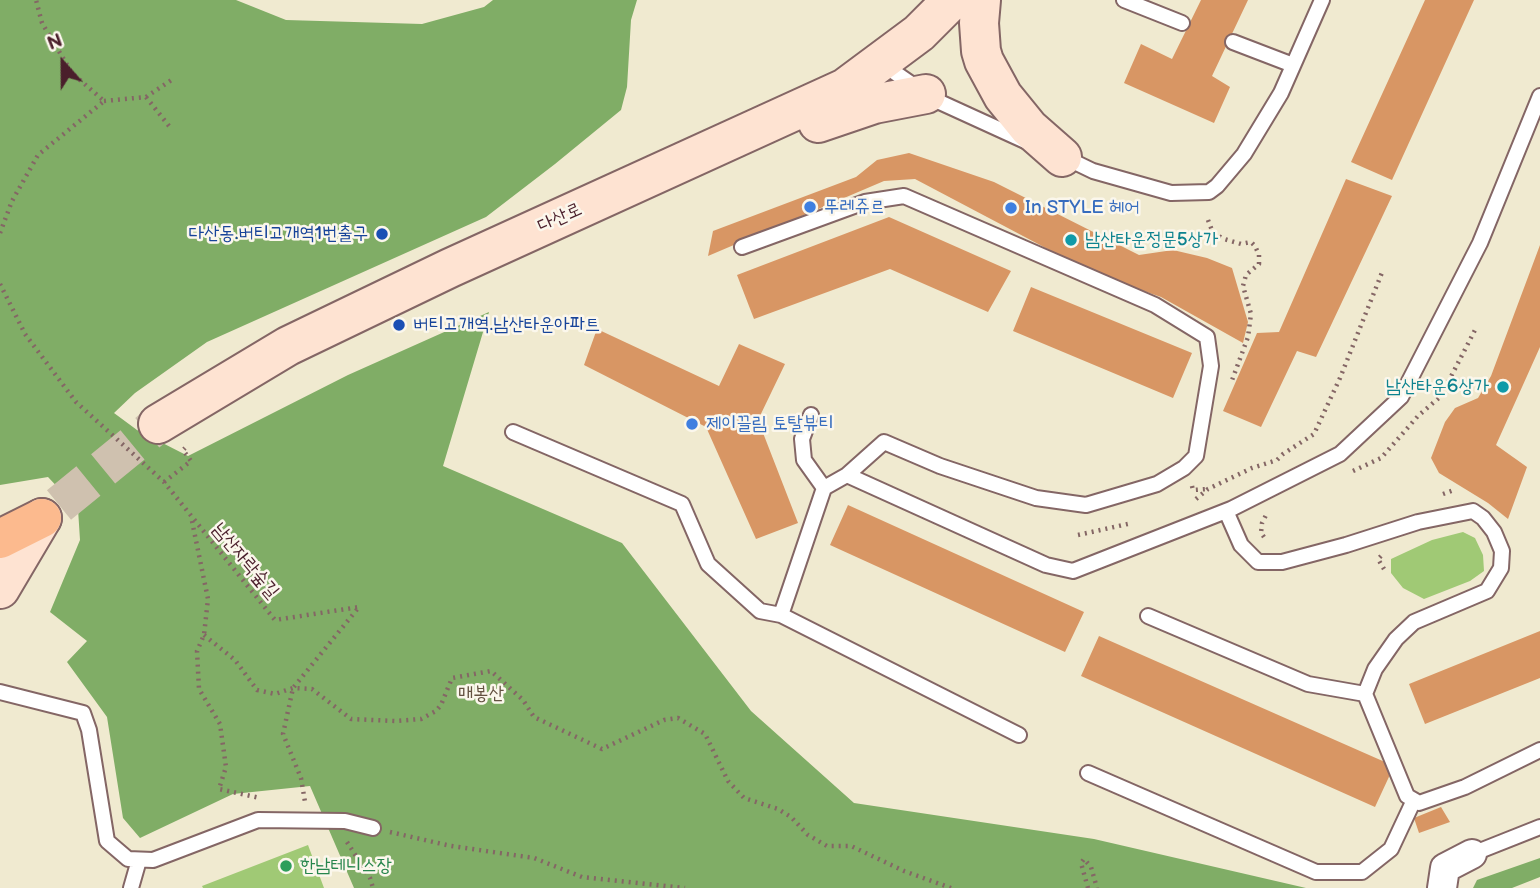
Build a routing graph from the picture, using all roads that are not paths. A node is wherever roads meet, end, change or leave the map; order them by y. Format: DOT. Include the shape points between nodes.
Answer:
graph roads {
  1 [pos="952,0"];
  2 [pos="981,0"];
  3 [pos="1124,0"];
  4 [pos="1322,0"];
  5 [pos="1182,23"];
  6 [pos="1233,42"];
  7 [pos="879,62"];
  8 [pos="1293,65"];
  9 [pos="926,94"];
  10 [pos="1540,96"];
  11 [pos="705,153"];
  12 [pos="1062,156"];
  13 [pos="742,247"];
  14 [pos="811,415"];
  15 [pos="158,424"];
  16 [pos="513,432"];
  17 [pos="847,475"];
  18 [pos="824,488"];
  19 [pos="51,511"];
  20 [pos="1226,511"];
  21 [pos="0,539"];
  22 [pos="0,547"];
  23 [pos="0,589"];
  24 [pos="781,615"];
  25 [pos="1148,616"];
  26 [pos="0,692"];
  27 [pos="1365,694"];
  28 [pos="1019,735"];
  29 [pos="1540,750"];
  30 [pos="1088,773"];
  31 [pos="1414,800"];
  32 [pos="1540,827"];
  33 [pos="373,828"];
  34 [pos="1472,854"];
  35 [pos="139,860"];
  36 [pos="131,888"];
  37 [pos="1442,888"];
  1 -- 7 [label="main road, 다산로" via="919,33"];
  2 -- 12 [label="main road" via="984,61 1003,96 1029,128"];
  3 -- 5 [label="lane"];
  4 -- 8 [label="lane"];
  6 -- 8 [label="lane"];
  7 -- 9 [label="lane"];
  7 -- 11 [label="main road, 다산로" via="845,88"];
  8 -- 12 [label="lane" via="1244,154 1209,192 1171,194 1093,171"];
  9 -- 11 [label="main road" via="874,104 793,132"];
  9 -- 12 [label="lane"];
  10 -- 20 [label="lane" via="1480,243 1401,397 1340,454"];
  11 -- 15 [label="main road, 다산로" via="288,346"];
  13 -- 17 [label="lane" via="865,202 904,196 1155,305 1207,337 1211,366 1196,456 1157,484 1086,505 1036,498 884,442"];
  14 -- 18 [label="lane" via="802,439 804,460"];
  16 -- 24 [label="lane" via="682,504 708,564 760,611"];
  17 -- 18 [label="lane"];
  17 -- 20 [label="lane" via="1046,565 1073,570"];
  18 -- 24 [label="lane"];
  19 -- 21 [label="main road"];
  19 -- 22 [label="main road"];
  19 -- 23 [label="main road"];
  20 -- 27 [label="lane" via="1241,545 1258,562 1282,562 1418,522 1473,511 1494,531 1502,551 1502,568 1487,591 1415,622 1375,669"];
  24 -- 28 [label="lane"];
  25 -- 27 [label="lane" via="1308,684"];
  26 -- 35 [label="lane" via="83,713 107,841 128,859"];
  27 -- 31 [label="lane" via="1407,796"];
  29 -- 31 [label="lane" via="1465,787 1419,803"];
  30 -- 31 [label="lane" via="1316,872 1362,872 1391,849"];
  32 -- 34 [label="lane"];
  33 -- 35 [label="lane" via="345,821 258,820 153,860"];
  34 -- 37 [label="street" via="1445,868"];
  35 -- 36 [label="lane"];
}
